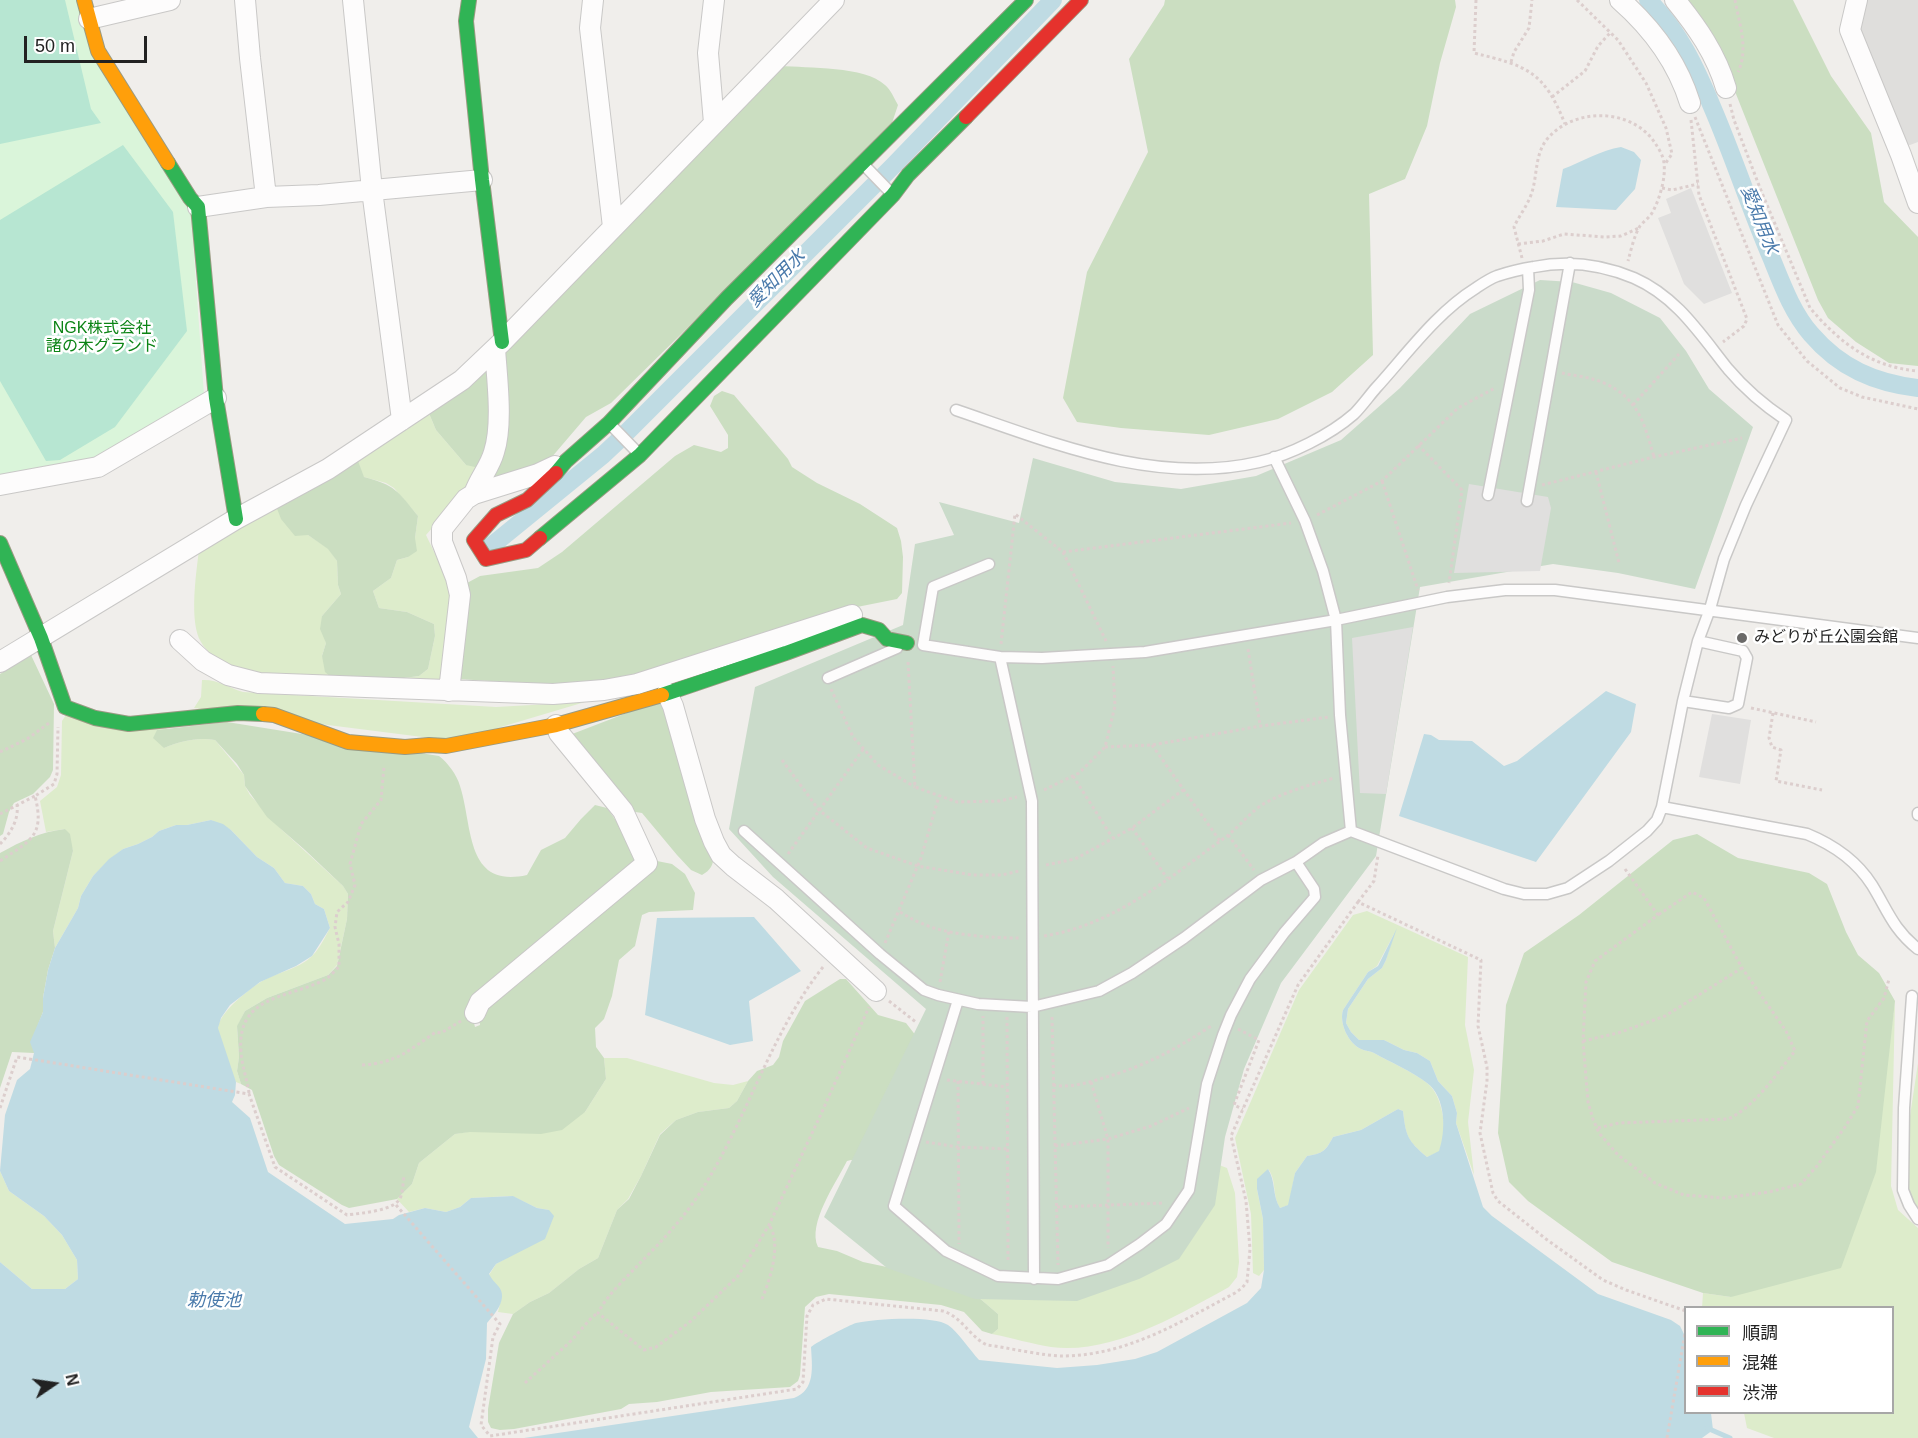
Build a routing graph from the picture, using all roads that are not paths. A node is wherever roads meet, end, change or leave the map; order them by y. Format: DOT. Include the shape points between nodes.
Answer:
graph roads {
  1 [pos="84,0"];
  2 [pos="170,0"];
  3 [pos="245,0"];
  4 [pos="353,0"];
  5 [pos="469,0"];
  6 [pos="593,0"];
  7 [pos="714,0"];
  8 [pos="1026,0"];
  9 [pos="1081,0"];
  10 [pos="1620,0"];
  11 [pos="1675,0"];
  12 [pos="1857,0"];
  13 [pos="828,3"];
  14 [pos="89,20"];
  15 [pos="1726,88"];
  16 [pos="1690,104"];
  17 [pos="714,123"];
  18 [pos="1909,152"];
  19 [pos="866,166"];
  20 [pos="482,180"];
  21 [pos="372,190"];
  22 [pos="893,195"];
  23 [pos="266,197"];
  24 [pos="1918,203"];
  25 [pos="198,207"];
  26 [pos="613,227"];
  27 [pos="1570,263"];
  28 [pos="1526,268"];
  29 [pos="498,345"];
  30 [pos="216,398"];
  31 [pos="956,410"];
  32 [pos="402,420"];
  33 [pos="610,425"];
  34 [pos="640,454"];
  35 [pos="1274,457"];
  36 [pos="566,461"];
  37 [pos="0,484"];
  38 [pos="474,494"];
  39 [pos="1488,495"];
  40 [pos="1527,501"];
  41 [pos="236,519"];
  42 [pos="0,543"];
  43 [pos="989,564"];
  44 [pos="1710,609"];
  45 [pos="1336,620"];
  46 [pos="41,638"];
  47 [pos="1918,638"];
  48 [pos="180,640"];
  49 [pos="1698,641"];
  50 [pos="915,644"];
  51 [pos="1000,657"];
  52 [pos="0,662"];
  53 [pos="828,678"];
  54 [pos="449,691"];
  55 [pos="667,693"];
  56 [pos="1683,701"];
  57 [pos="556,725"];
  58 [pos="1662,807"];
  59 [pos="744,831"];
  60 [pos="1351,831"];
  61 [pos="1296,862"];
  62 [pos="1918,949"];
  63 [pos="876,991"];
  64 [pos="1912,996"];
  65 [pos="958,1000"];
  66 [pos="1032,1007"];
  67 [pos="475,1013"];
  68 [pos="1918,1218"];
  69 [pos="1034,1279"];
  1 -- 14 [label="street"];
  2 -- 14 [label="street"];
  3 -- 23 [label="street"];
  4 -- 21 [label="street"];
  5 -- 20 [label="street" via="466,21"];
  6 -- 26 [label="street" via="590,28"];
  7 -- 17 [label="street" via="708,53"];
  8 -- 19 [label="street"];
  9 -- 22 [label="street" via="908,175"];
  10 -- 16 [label="street" via="1664,46"];
  11 -- 15 [label="street" via="1704,38 1721,69"];
  12 -- 18 [label="street" via="1850,30"];
  13 -- 17 [label="street"];
  14 -- 25 [label="street" via="98,51"];
  17 -- 26 [label="street"];
  18 -- 24 [label="street"];
  19 -- 22 [label="lane"];
  19 -- 33 [label="street" via="727,298"];
  20 -- 21 [label="street"];
  20 -- 29 [label="street"];
  21 -- 23 [label="street"];
  21 -- 32 [label="street"];
  22 -- 34 [label="street"];
  23 -- 25 [label="street"];
  25 -- 30 [label="street"];
  26 -- 29 [label="street"];
  27 -- 28 [label="lane"];
  27 -- 40 [label="lane"];
  27 -- 44 [label="lane" via="1623,274 1656,290 1696,327 1742,384 1786,420 1724,559"];
  28 -- 35 [label="lane" via="1495,277 1459,299 1353,414 1305,446"];
  28 -- 39 [label="lane" via="1529,290"];
  29 -- 32 [label="street" via="462,380"];
  29 -- 38 [label="street" via="498,440"];
  30 -- 37 [label="street" via="98,467"];
  30 -- 41 [label="street"];
  31 -- 35 [label="lane" via="1092,454 1143,466 1207,470"];
  32 -- 41 [label="street" via="328,469"];
  33 -- 34 [label="lane"];
  33 -- 36 [label="street"];
  34 -- 36 [label="street" via="526,550 486,559 474,540 496,515 527,500"];
  35 -- 45 [label="lane" via="1305,521"];
  36 -- 38 [label="street"];
  38 -- 54 [label="street" via="442,529 442,542 460,595"];
  41 -- 46 [label="street"];
  42 -- 46 [label="street"];
  43 -- 50 [label="lane" via="933,587"];
  44 -- 45 [label="lane" via="1555,590 1505,590 1447,597"];
  44 -- 47 [label="lane"];
  44 -- 49 [label="lane"];
  45 -- 51 [label="lane" via="1145,652"];
  45 -- 60 [label="lane" via="1344,775"];
  46 -- 52 [label="street"];
  46 -- 57 [label="street" via="62,712 129,724 238,713 274,715 348,742 405,747 446,747"];
  48 -- 54 [label="street" via="203,661 228,675 259,683"];
  49 -- 56 [label="lane"];
  49 -- 56 [label="lane" via="1743,651 1747,658 1738,704 1729,708"];
  50 -- 51 [label="lane"];
  50 -- 53 [label="lane"];
  50 -- 54 [label="street" via="882,618 868,612 858,613 637,684 554,694"];
  50 -- 55 [label="street" via="887,639 879,630 862,625"];
  51 -- 66 [label="lane" via="1030,794"];
  55 -- 57 [label="street"];
  55 -- 63 [label="street" via="705,819 721,855 776,899"];
  56 -- 58 [label="lane"];
  57 -- 67 [label="street" via="623,811 647,863 480,1002"];
  58 -- 60 [label="lane" via="1647,831 1610,861 1568,888 1547,894 1504,889"];
  58 -- 62 [label="lane" via="1808,834 1829,843 1857,865 1895,926"];
  59 -- 65 [label="lane" via="924,990"];
  60 -- 61 [label="lane" via="1323,843"];
  61 -- 66 [label="lane" via="1261,880 1184,938 1099,992"];
  61 -- 69 [label="lane" via="1315,897 1250,979 1229,1019 1207,1084 1189,1190 1166,1224 1108,1265 1058,1279"];
  64 -- 68 [label="lane" via="1903,1190"];
  65 -- 66 [label="lane"];
  65 -- 69 [label="lane" via="894,1206 959,1258 998,1276"];
  66 -- 69 [label="lane"];
}
